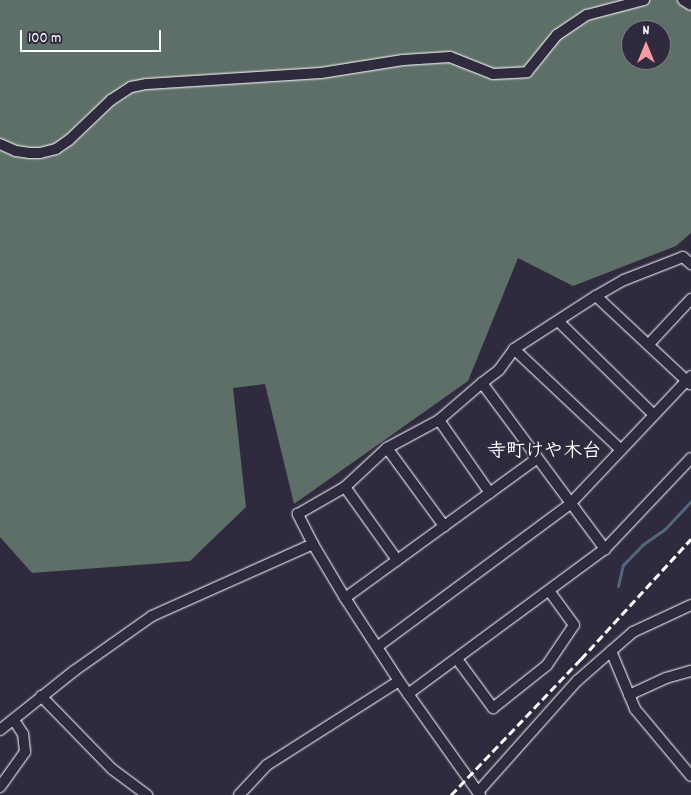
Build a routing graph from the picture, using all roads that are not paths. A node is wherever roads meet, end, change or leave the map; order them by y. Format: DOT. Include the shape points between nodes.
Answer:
graph roads {
  1 [pos="644,0"];
  2 [pos="683,0"];
  3 [pos="691,5"];
  4 [pos="0,144"];
  5 [pos="691,264"];
  6 [pos="596,296"];
  7 [pos="691,299"];
  8 [pos="558,321"];
  9 [pos="649,344"];
  10 [pos="514,349"];
  11 [pos="690,380"];
  12 [pos="482,382"];
  13 [pos="654,415"];
  14 [pos="439,420"];
  15 [pos="387,448"];
  16 [pos="621,450"];
  17 [pos="691,458"];
  18 [pos="536,459"];
  19 [pos="345,487"];
  20 [pos="490,493"];
  21 [pos="570,504"];
  22 [pos="444,526"];
  23 [pos="313,544"];
  24 [pos="605,549"];
  25 [pos="397,560"];
  26 [pos="550,592"];
  27 [pos="345,598"];
  28 [pos="691,605"];
  29 [pos="377,647"];
  30 [pos="611,651"];
  31 [pos="458,659"];
  32 [pos="691,671"];
  33 [pos="399,681"];
  34 [pos="408,694"];
  35 [pos="629,695"];
  36 [pos="41,696"];
  37 [pos="14,720"];
  38 [pos="0,730"];
  39 [pos="691,776"];
  40 [pos="0,787"];
  41 [pos="479,793"];
  42 [pos="147,795"];
  43 [pos="239,795"];
  1 -- 4 [label="street" via="587,15 557,35 527,72 493,74 450,57 403,60 321,73 147,84 131,88 111,100 69,140 56,148 30,153"];
  2 -- 3 [label="street"];
  5 -- 6 [label="street" via="683,257 624,280"];
  6 -- 8 [label="street"];
  6 -- 9 [label="street"];
  7 -- 9 [label="street"];
  8 -- 10 [label="street"];
  8 -- 13 [label="street"];
  9 -- 11 [label="street"];
  10 -- 12 [label="street" via="500,370"];
  10 -- 16 [label="street"];
  11 -- 13 [label="street"];
  12 -- 14 [label="street"];
  12 -- 18 [label="street"];
  13 -- 16 [label="street"];
  14 -- 15 [label="street"];
  14 -- 20 [label="street"];
  15 -- 19 [label="street"];
  15 -- 22 [label="street"];
  16 -- 21 [label="street"];
  17 -- 24 [label="street"];
  18 -- 20 [label="street"];
  18 -- 21 [label="street"];
  19 -- 23 [label="street" via="298,514"];
  19 -- 25 [label="street"];
  20 -- 22 [label="street"];
  21 -- 24 [label="street"];
  21 -- 29 [label="street"];
  22 -- 25 [label="street"];
  23 -- 27 [label="street"];
  23 -- 36 [label="street" via="152,616"];
  24 -- 26 [label="street"];
  25 -- 27 [label="street"];
  26 -- 31 [label="street"];
  26 -- 31 [label="street" via="574,625 547,665 492,708"];
  27 -- 29 [label="street"];
  28 -- 30 [label="street" via="633,632"];
  29 -- 33 [label="street"];
  30 -- 35 [label="street"];
  30 -- 41 [label="street" via="577,681"];
  31 -- 34 [label="street"];
  32 -- 35 [label="street"];
  33 -- 34 [label="street"];
  33 -- 43 [label="street" via="267,765"];
  34 -- 41 [label="street"];
  35 -- 39 [label="street" via="635,709"];
  36 -- 37 [label="street"];
  36 -- 42 [label="street" via="112,769"];
  37 -- 38 [label="street"];
  37 -- 40 [label="street" via="23,734 24,752"];
}
